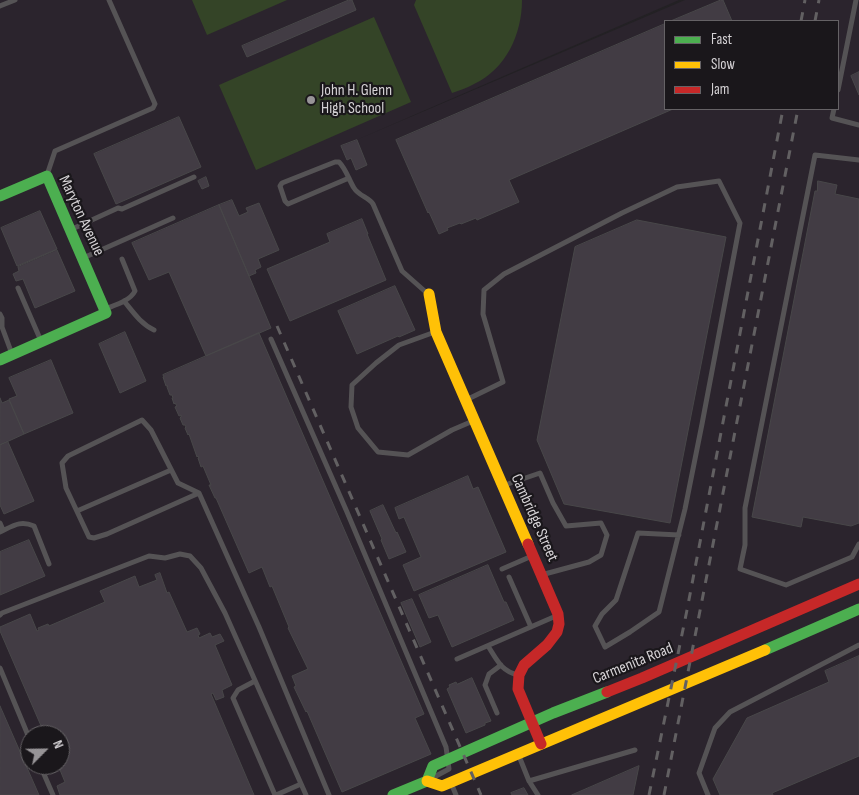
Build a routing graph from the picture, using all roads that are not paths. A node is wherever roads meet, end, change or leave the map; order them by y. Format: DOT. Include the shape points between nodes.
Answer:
graph roads {
  1 [pos="15,0"];
  2 [pos="109,0"];
  3 [pos="856,0"];
  4 [pos="0,6"];
  5 [pos="839,85"];
  6 [pos="834,110"];
  7 [pos="859,125"];
  8 [pos="859,160"];
  9 [pos="47,176"];
  10 [pos="194,177"];
  11 [pos="349,178"];
  12 [pos="0,196"];
  13 [pos="172,218"];
  14 [pos="70,230"];
  15 [pos="82,258"];
  16 [pos="122,260"];
  17 [pos="18,288"];
  18 [pos="429,294"];
  19 [pos="124,300"];
  20 [pos="105,311"];
  21 [pos="0,314"];
  22 [pos="154,330"];
  23 [pos="436,332"];
  24 [pos="271,339"];
  25 [pos="42,342"];
  26 [pos="12,355"];
  27 [pos="0,360"];
  28 [pos="465,401"];
  29 [pos="474,420"];
  30 [pos="171,470"];
  31 [pos="502,486"];
  32 [pos="199,493"];
  33 [pos="77,511"];
  34 [pos="0,523"];
  35 [pos="2,531"];
  36 [pos="678,535"];
  37 [pos="859,544"];
  38 [pos="533,556"];
  39 [pos="49,564"];
  40 [pos="502,569"];
  41 [pos="541,575"];
  42 [pos="509,578"];
  43 [pos="859,584"];
  44 [pos="859,609"];
  45 [pos="558,614"];
  46 [pos="0,615"];
  47 [pos="531,627"];
  48 [pos="488,646"];
  49 [pos="859,646"];
  50 [pos="457,659"];
  51 [pos="501,665"];
  52 [pos="0,668"];
  53 [pos="519,675"];
  54 [pos="255,681"];
  55 [pos="497,714"];
  56 [pos="532,723"];
  57 [pos="24,725"];
  58 [pos="541,744"];
  59 [pos="635,750"];
  60 [pos="518,754"];
  61 [pos="448,760"];
  62 [pos="44,775"];
  63 [pos="429,781"];
  64 [pos="529,781"];
  65 [pos="451,782"];
  66 [pos="301,784"];
  67 [pos="53,795"];
  68 [pos="275,795"];
  69 [pos="306,795"];
  70 [pos="329,795"];
  71 [pos="394,795"];
  72 [pos="456,795"];
  73 [pos="538,795"];
  74 [pos="708,795"];
  1 -- 4 [label="lane"];
  2 -- 9 [label="lane" via="155,104 153,108 55,151"];
  3 -- 5 [label="lane"];
  6 -- 7 [label="lane" via="832,118"];
  8 -- 37 [label="lane" via="815,155 745,508 745,545 740,569 786,586 852,557"];
  9 -- 12 [label="main road, Maryton Avenue"];
  9 -- 14 [label="main road, Maryton Avenue"];
  10 -- 14 [label="lane"];
  11 -- 11 [label="lane" via="339,162 335,162 280,186 288,204"];
  11 -- 18 [label="lane" via="354,188 373,204 402,271"];
  13 -- 15 [label="lane"];
  14 -- 15 [label="main road, Maryton Avenue"];
  15 -- 20 [label="main road, Maryton Avenue"];
  16 -- 19 [label="lane" via="135,290 130,298"];
  17 -- 25 [label="lane"];
  18 -- 23 [label="main road, Cambridge Street"];
  19 -- 20 [label="lane"];
  19 -- 22 [label="lane" via="142,323"];
  20 -- 25 [label="main road"];
  21 -- 26 [label="lane"];
  23 -- 28 [label="main road, Cambridge Street"];
  23 -- 29 [label="lane" via="399,345 352,385 351,407 358,428 378,452 408,455"];
  24 -- 61 [label="lane" via="428,704"];
  25 -- 26 [label="main road"];
  26 -- 27 [label="main road"];
  28 -- 29 [label="main road, Cambridge Street"];
  28 -- 36 [label="lane" via="504,382 483,314 484,290 504,274 677,187 719,181 740,223"];
  29 -- 31 [label="main road, Cambridge Street"];
  30 -- 32 [label="lane" via="178,483"];
  30 -- 33 [label="lane"];
  30 -- 33 [label="lane" via="151,430 142,420 68,456 62,463 66,488"];
  31 -- 38 [label="main road, Cambridge Street"];
  31 -- 41 [label="lane" via="540,473 566,526 601,523 607,535 602,555 589,562"];
  32 -- 33 [label="lane" via="94,538 88,537"];
  32 -- 70 [label="lane"];
  34 -- 35 [label="lane"];
  35 -- 39 [label="lane" via="20,523 34,526"];
  36 -- 36 [label="lane" via="638,533 616,600 595,626 605,647 659,612"];
  38 -- 40 [label="lane"];
  38 -- 41 [label="main road, Cambridge Street"];
  41 -- 45 [label="main road, Cambridge Street"];
  42 -- 47 [label="lane"];
  43 -- 56 [label="main road, Carmenita Road"];
  44 -- 58 [label="main road, Carmenita Road"];
  45 -- 47 [label="lane"];
  45 -- 53 [label="main road" via="557,632 524,665"];
  46 -- 54 [label="lane" via="150,556 190,556 201,568 225,613"];
  47 -- 48 [label="lane"];
  48 -- 50 [label="lane"];
  48 -- 51 [label="lane"];
  49 -- 74 [label="lane" via="730,712 715,728 699,773"];
  51 -- 53 [label="lane"];
  51 -- 55 [label="lane" via="490,674 485,685"];
  52 -- 57 [label="lane"];
  53 -- 56 [label="main road" via="518,689"];
  54 -- 66 [label="lane"];
  54 -- 68 [label="lane" via="238,690 233,698"];
  56 -- 58 [label="main road"];
  56 -- 61 [label="main road, Carmenita Road"];
  58 -- 60 [label="main road, Carmenita Road"];
  59 -- 64 [label="lane"];
  60 -- 64 [label="lane"];
  60 -- 65 [label="main road, Carmenita Road"];
  61 -- 63 [label="main road, Carmenita Road" via="433,766"];
  62 -- 67 [label="lane"];
  63 -- 65 [label="main road, Carmenita Road" via="442,786"];
  63 -- 71 [label="main road, Carmenita Road"];
  64 -- 73 [label="lane"];
  65 -- 72 [label="lane"];
  66 -- 68 [label="lane"];
  66 -- 69 [label="lane"];
}
